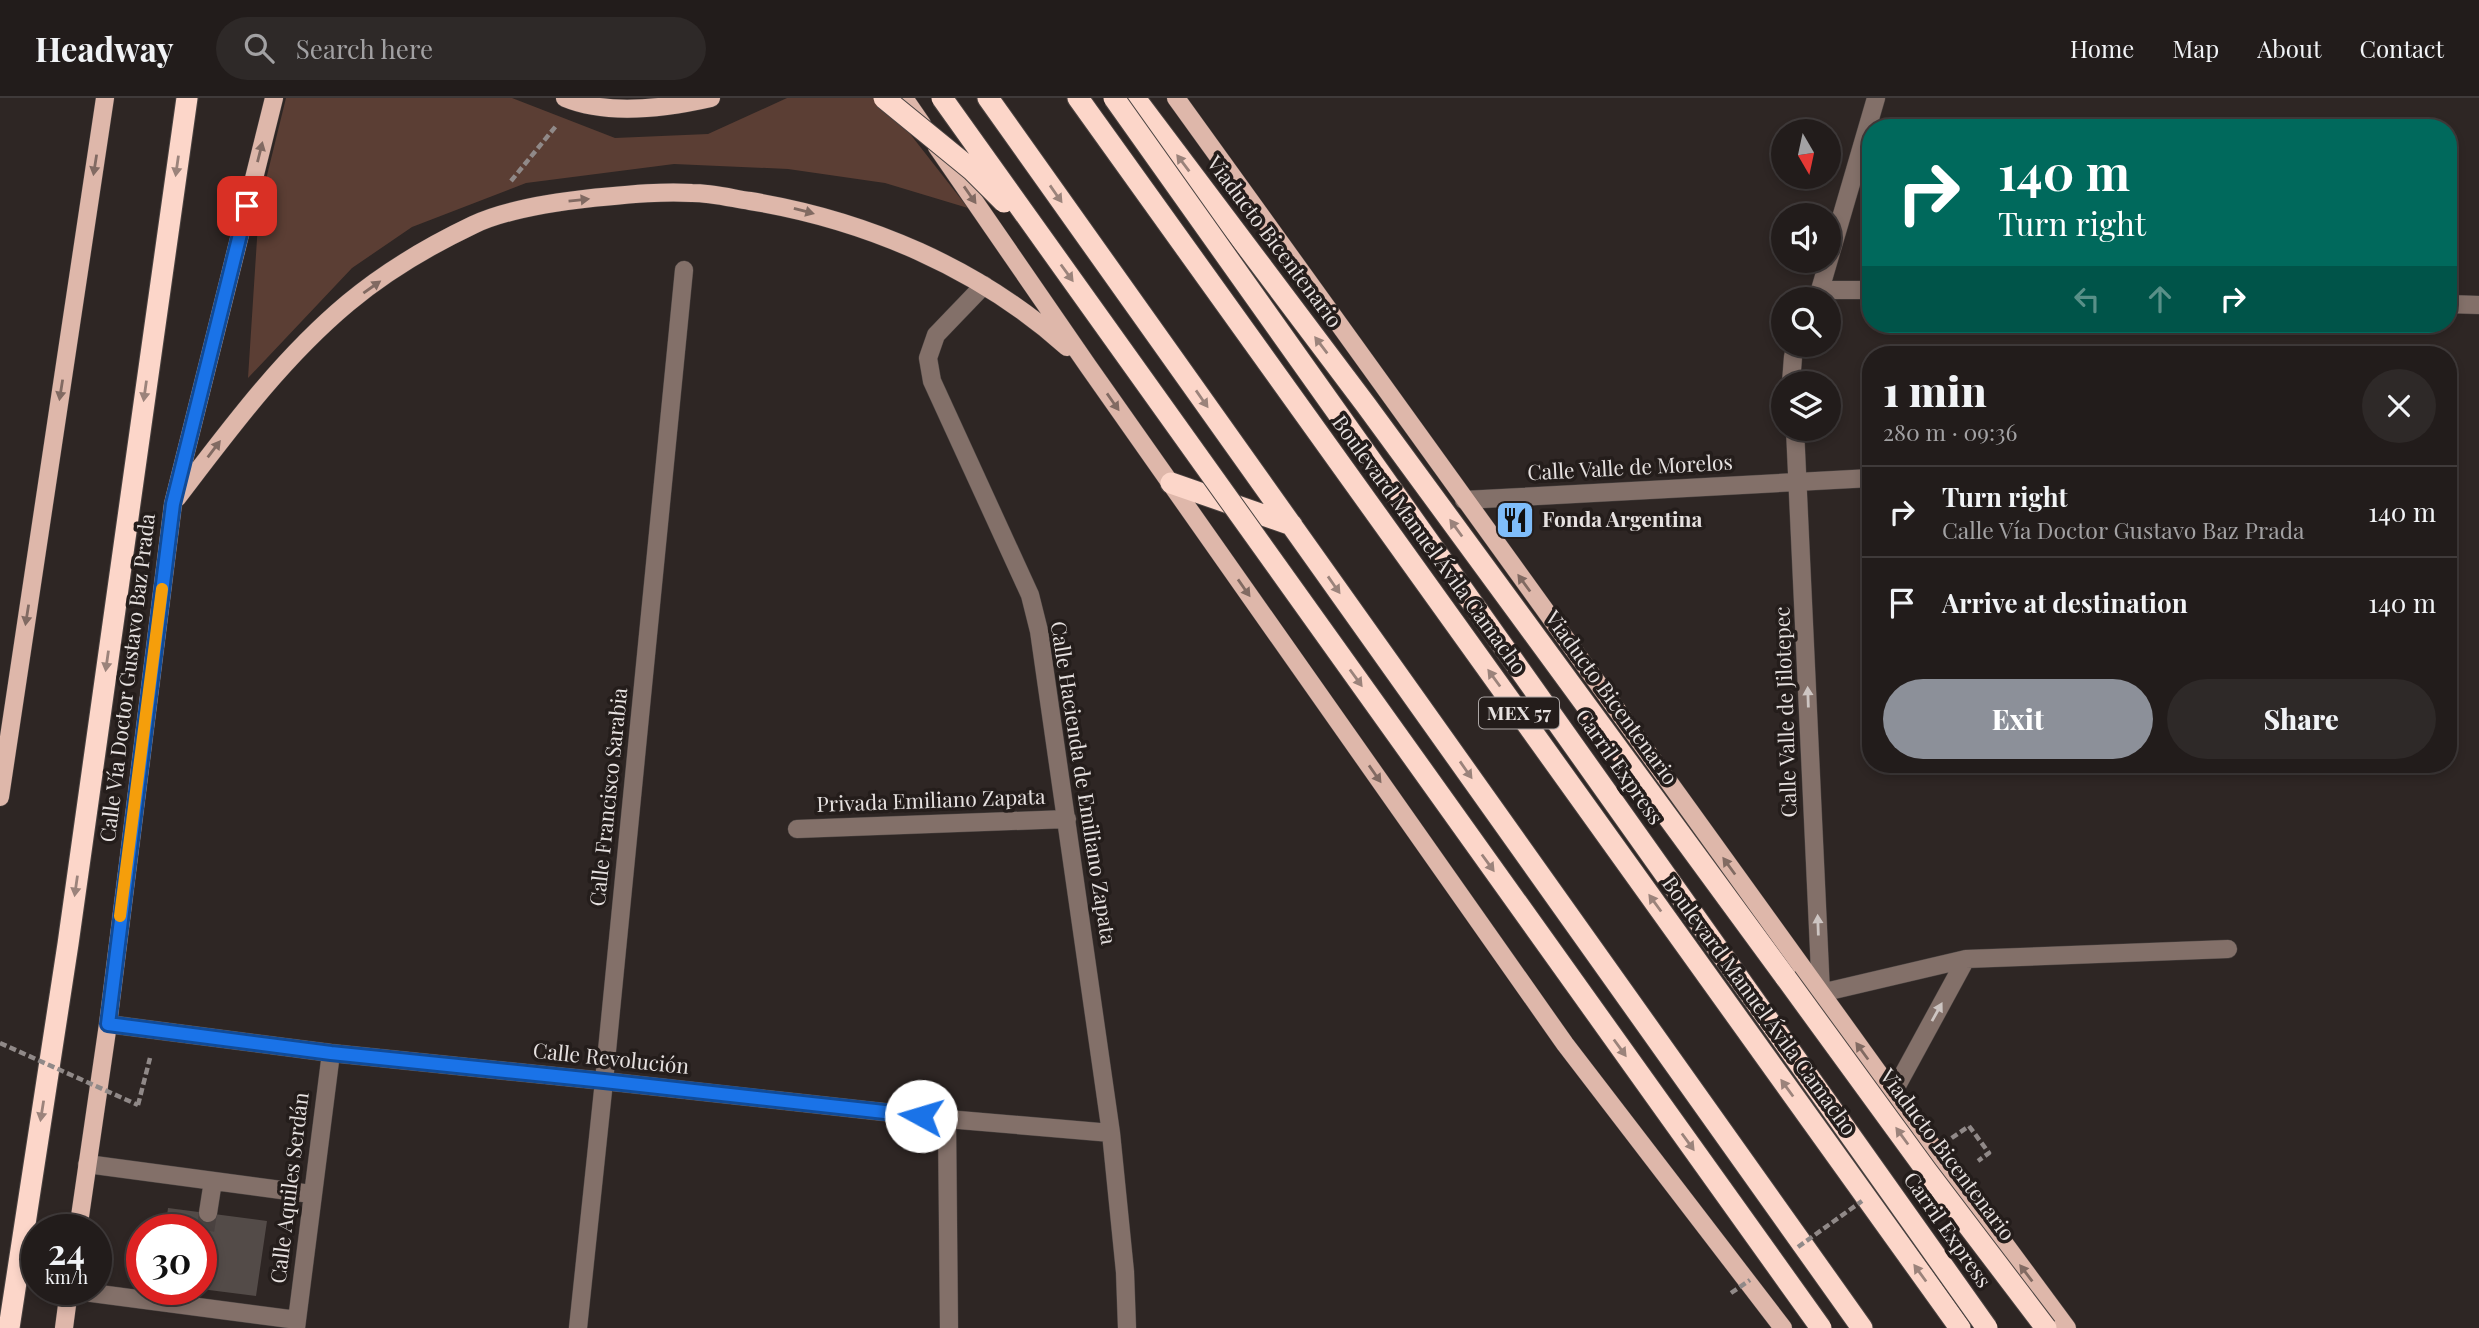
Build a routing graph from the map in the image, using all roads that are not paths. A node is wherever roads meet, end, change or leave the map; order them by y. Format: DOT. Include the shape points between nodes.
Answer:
graph roads {
  1 [pos="105,98"];
  2 [pos="187,98"];
  3 [pos="274,98"];
  4 [pos="711,98"];
  5 [pos="884,98"];
  6 [pos="904,98"];
  7 [pos="942,98"];
  8 [pos="988,98"];
  9 [pos="1078,98"];
  10 [pos="1114,98"];
  11 [pos="1135,98"];
  12 [pos="1176,98"];
  13 [pos="1876,98"];
  14 [pos="570,100"];
  15 [pos="1870,119"];
  16 [pos="1862,145"];
  17 [pos="1028,219"];
  18 [pos="684,270"];
  19 [pos="984,285"];
  20 [pos="1820,287"];
  21 [pos="1862,291"];
  22 [pos="1841,292"];
  23 [pos="2457,304"];
  24 [pos="2479,305"];
  25 [pos="1088,366"];
  26 [pos="1796,441"];
  27 [pos="1862,478"];
  28 [pos="1799,482"];
  29 [pos="1171,484"];
  30 [pos="1464,500"];
  31 [pos="173,504"];
  32 [pos="1292,525"];
  33 [pos="0,797"];
  34 [pos="1067,819"];
  35 [pos="796,829"];
  36 [pos="2228,949"];
  37 [pos="1966,959"];
  38 [pos="1821,993"];
  39 [pos="108,1024"];
  40 [pos="331,1053"];
  41 [pos="604,1081"];
  42 [pos="1893,1093"];
  43 [pos="947,1119"];
  44 [pos="1111,1133"];
  45 [pos="87,1164"];
  46 [pos="213,1181"];
  47 [pos="311,1194"];
  48 [pos="208,1213"];
  49 [pos="80,1214"];
  50 [pos="217,1304"];
  51 [pos="67,1305"];
  52 [pos="297,1324"];
  53 [pos="9,1328"];
  54 [pos="64,1328"];
  55 [pos="578,1328"];
  56 [pos="949,1328"];
  57 [pos="1126,1328"];
  58 [pos="1783,1328"];
  59 [pos="1821,1328"];
  60 [pos="1862,1328"];
  61 [pos="1960,1328"];
  62 [pos="1987,1328"];
  63 [pos="2046,1328"];
  64 [pos="2067,1328"];
  1 -- 33 [label="main road, one-way"];
  2 -- 53 [label="highway, one-way"];
  31 -- 3 [label="main road, Calle Vía Doctor Gustavo Baz Prada, one-way"];
  4 -- 14 [label="main road" via="632,110"];
  5 -- 17 [label="highway, bridge"];
  6 -- 25 [label="main road, one-way"];
  7 -- 17 [label="highway, bridge"];
  8 -- 32 [label="highway, one-way"];
  61 -- 9 [label="highway, Boulevard Manuel Ávila Camacho / MEX 57, one-way"];
  10 -- 62 [label="highway, Carril Express, bridge"];
  63 -- 11 [label="highway, Viaducto Bicentenario, one-way, bridge"];
  12 -- 30 [label="main road"];
  13 -- 15 [label="street"];
  16 -- 20 [label="street"];
  17 -- 59 [label="highway, one-way, bridge"];
  18 -- 41 [label="street, Calle Francisco Sarabia"];
  19 -- 25 [label="main road" via="1051,332"];
  31 -- 19 [label="main road, one-way" via="285,364 348,303 476,223 545,203 692,192 786,207 876,233"];
  19 -- 34 [label="street, Calle Hacienda de Emiliano Zapata" via="936,335 928,358 932,382 1030,596"];
  21 -- 22 [label="street"];
  23 -- 24 [label="street"];
  25 -- 29 [label="main road, one-way"];
  26 -- 28 [label="street, Calle Valle de Jilotepec"];
  27 -- 28 [label="street, Calle Valle de Morelos"];
  28 -- 30 [label="street, Calle Valle de Morelos"];
  38 -- 28 [label="street, Calle Valle de Jilotepec, one-way"];
  29 -- 32 [label="highway"];
  29 -- 58 [label="main road, one-way" via="1564,1044"];
  38 -- 30 [label="main road, one-way"];
  31 -- 39 [label="main road, Calle Vía Doctor Gustavo Baz Prada"];
  32 -- 60 [label="highway, one-way"];
  34 -- 35 [label="street, Privada Emiliano Zapata"];
  34 -- 44 [label="street, Calle Hacienda de Emiliano Zapata"];
  36 -- 37 [label="street"];
  37 -- 38 [label="street"];
  42 -- 37 [label="street, one-way"];
  42 -- 38 [label="main road, one-way"];
  39 -- 40 [label="street, Calle Revolución"];
  39 -- 45 [label="main road, Calle Vía Doctor Gustavo Baz Prada"];
  40 -- 41 [label="street, Calle Revolución"];
  40 -- 47 [label="street, Calle Aquiles Serdán"];
  41 -- 43 [label="street, Calle Revolución"];
  41 -- 55 [label="street, Calle Francisco Sarabia"];
  64 -- 42 [label="main road, one-way"];
  43 -- 44 [label="street, Calle Revolución"];
  43 -- 56 [label="street"];
  44 -- 57 [label="street, Calle Hacienda de Emiliano Zapata"];
  45 -- 46 [label="street"];
  45 -- 49 [label="main road, Calle Vía Doctor Gustavo Baz Prada"];
  46 -- 47 [label="street"];
  46 -- 48 [label="street"];
  47 -- 52 [label="street, Calle Aquiles Serdán"];
  50 -- 52 [label="street"];
  51 -- 54 [label="main road"];
}
